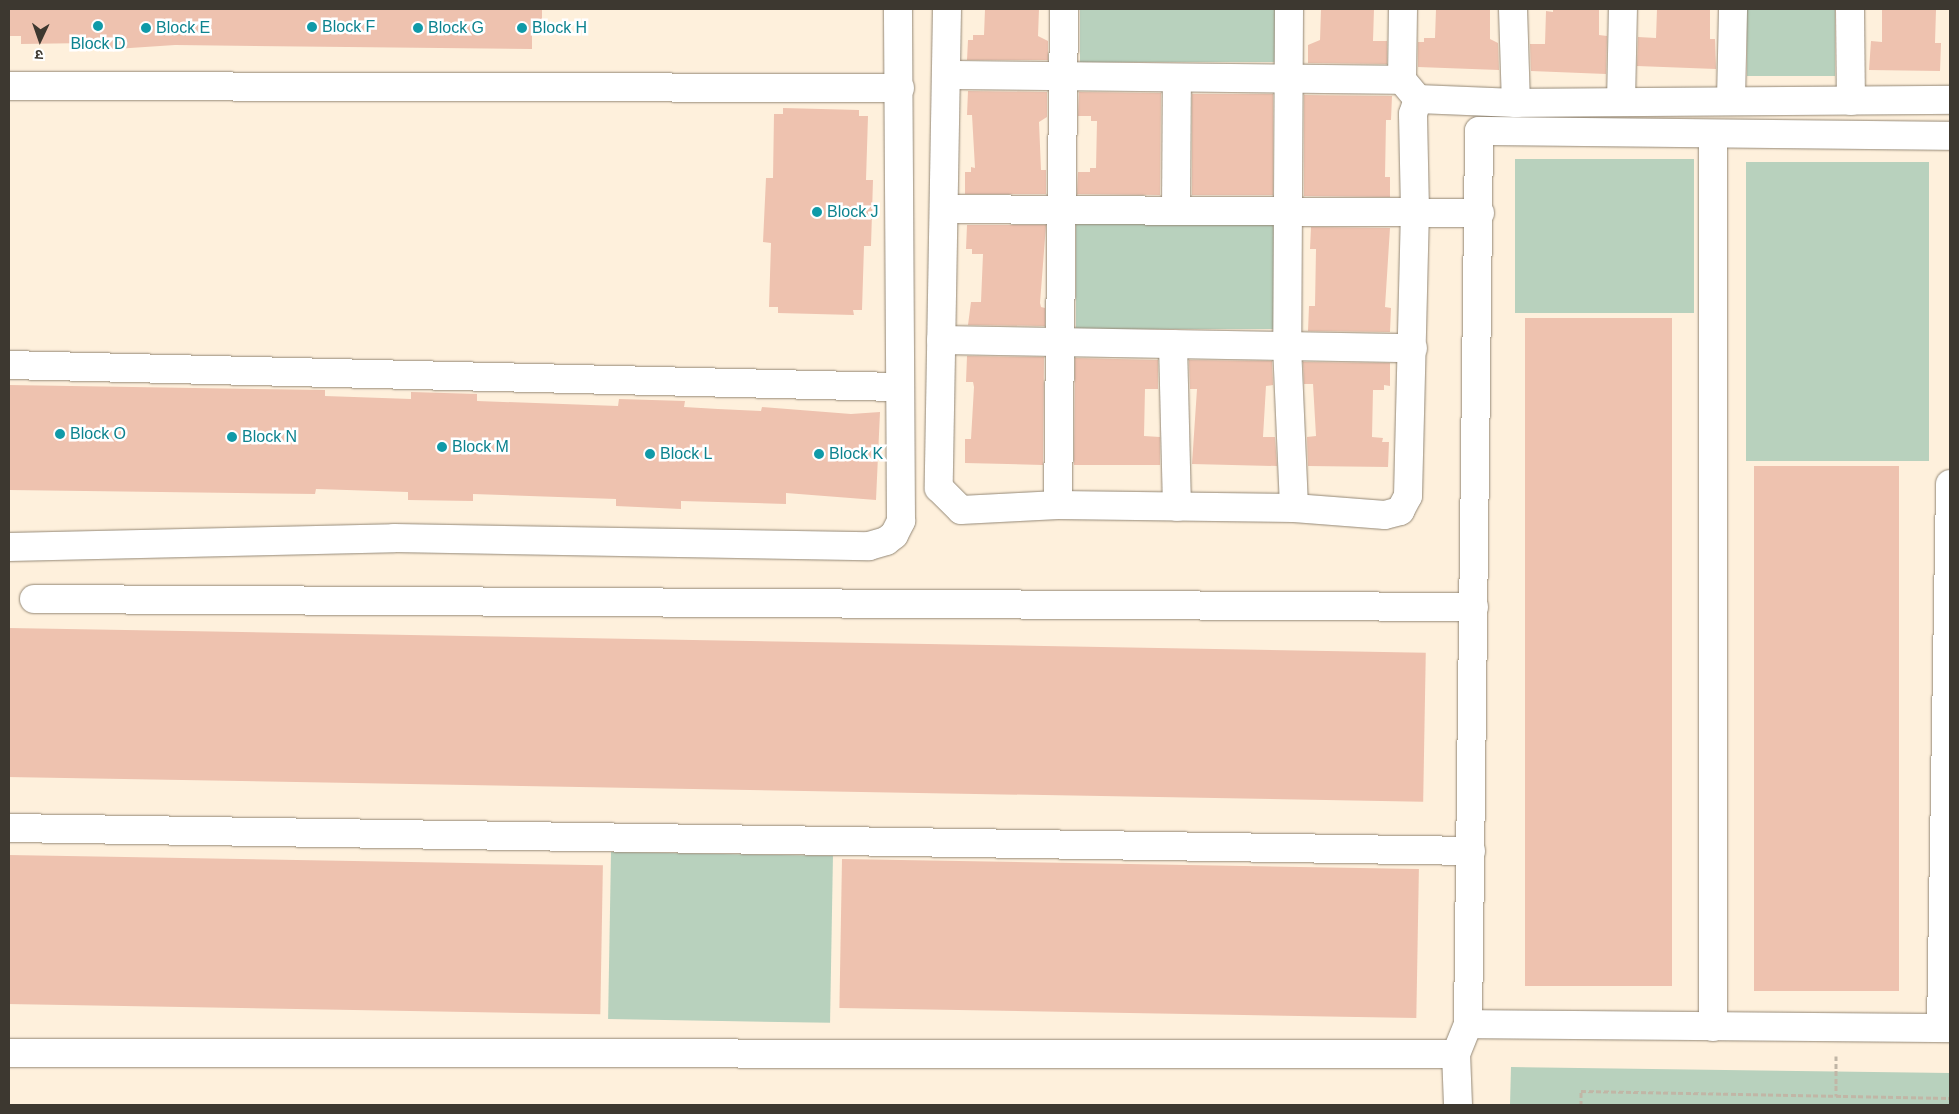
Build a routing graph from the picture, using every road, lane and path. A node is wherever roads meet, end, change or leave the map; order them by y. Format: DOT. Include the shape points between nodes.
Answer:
graph roads {
  1 [pos="898,9"];
  2 [pos="947,9"];
  3 [pos="1064,9"];
  4 [pos="1289,9"];
  5 [pos="1403,9"];
  6 [pos="1513,9"];
  7 [pos="1623,9"];
  8 [pos="1733,9"];
  9 [pos="1850,9"];
  10 [pos="946,75"];
  11 [pos="1063,77"];
  12 [pos="1177,78"];
  13 [pos="1288,79"];
  14 [pos="9,86"];
  15 [pos="900,88"];
  16 [pos="1410,90"];
  17 [pos="1731,99"];
  18 [pos="1950,100"];
  19 [pos="1851,101"];
  20 [pos="1621,102"];
  21 [pos="1516,103"];
  22 [pos="1713,135"];
  23 [pos="1950,136"];
  24 [pos="944,209"];
  25 [pos="1061,210"];
  26 [pos="1176,210"];
  27 [pos="1288,211"];
  28 [pos="1415,211"];
  29 [pos="1480,213"];
  30 [pos="941,340"];
  31 [pos="1060,342"];
  32 [pos="1173,344"];
  33 [pos="1287,346"];
  34 [pos="1413,348"];
  35 [pos="9,365"];
  36 [pos="899,387"];
  37 [pos="1950,484"];
  38 [pos="1058,505"];
  39 [pos="1178,507"];
  40 [pos="1294,508"];
  41 [pos="9,547"];
  42 [pos="34,598"];
  43 [pos="1474,607"];
  44 [pos="9,828"];
  45 [pos="1471,851"];
  46 [pos="1468,1024"];
  47 [pos="1713,1027"];
  48 [pos="1835,1027"];
  49 [pos="1945,1028"];
  50 [pos="9,1053"];
  51 [pos="1456,1054"];
  52 [pos="1836,1096"];
  53 [pos="1950,1098"];
  54 [pos="1458,1105"];
  55 [pos="1581,1105"];
  1 -- 15 [label="street"];
  2 -- 10 [label="street"];
  3 -- 11 [label="street"];
  4 -- 13 [label="street"];
  5 -- 16 [label="street"];
  6 -- 21 [label="street"];
  7 -- 20 [label="street"];
  8 -- 17 [label="street"];
  9 -- 19 [label="street"];
  10 -- 11 [label="street"];
  10 -- 24 [label="street"];
  11 -- 12 [label="street"];
  11 -- 25 [label="street"];
  12 -- 13 [label="street"];
  12 -- 26 [label="street"];
  13 -- 16 [label="street"];
  13 -- 27 [label="street"];
  14 -- 15 [label="street"];
  15 -- 36 [label="street"];
  16 -- 21 [label="street"];
  16 -- 28 [label="street"];
  17 -- 19 [label="street"];
  17 -- 20 [label="street"];
  18 -- 19 [label="street"];
  20 -- 21 [label="street"];
  22 -- 23 [label="street"];
  22 -- 29 [label="street" via="1479,131"];
  22 -- 47 [label="street"];
  24 -- 25 [label="street"];
  24 -- 30 [label="street"];
  25 -- 26 [label="street"];
  25 -- 31 [label="street"];
  26 -- 27 [label="street"];
  27 -- 28 [label="street"];
  27 -- 33 [label="street"];
  28 -- 29 [label="street"];
  28 -- 34 [label="street"];
  29 -- 43 [label="street"];
  30 -- 31 [label="street"];
  30 -- 38 [label="street" via="939,488 961,510"];
  31 -- 32 [label="street"];
  31 -- 38 [label="street"];
  32 -- 33 [label="street"];
  32 -- 39 [label="street"];
  33 -- 34 [label="street"];
  33 -- 40 [label="street"];
  34 -- 40 [label="street" via="1408,496 1400,511 1385,515"];
  35 -- 36 [label="street"];
  36 -- 41 [label="street" via="900,521 894,535 869,546 394,538"];
  37 -- 49 [label="street"];
  38 -- 39 [label="street"];
  39 -- 40 [label="street"];
  42 -- 43 [label="street"];
  43 -- 45 [label="street"];
  44 -- 45 [label="street"];
  45 -- 46 [label="street"];
  46 -- 47 [label="street"];
  46 -- 51 [label="street"];
  47 -- 48 [label="street"];
  48 -- 49 [label="street"];
  48 -- 52 [label="path"];
  50 -- 51 [label="street"];
  51 -- 54 [label="street"];
  52 -- 53 [label="path"];
  52 -- 55 [label="path" via="1581,1092"];
}
